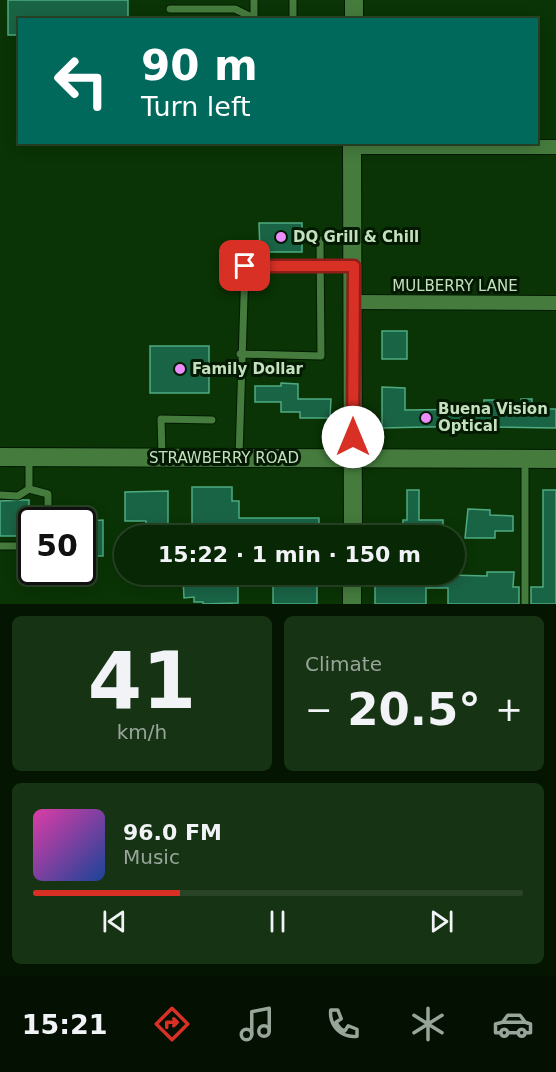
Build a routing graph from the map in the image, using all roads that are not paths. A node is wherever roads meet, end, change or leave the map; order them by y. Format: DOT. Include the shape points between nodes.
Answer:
graph roads {
  1 [pos="254,0"];
  2 [pos="293,0"];
  3 [pos="354,0"];
  4 [pos="170,9"];
  5 [pos="254,18"];
  6 [pos="256,18"];
  7 [pos="293,18"];
  8 [pos="354,18"];
  9 [pos="352,145"];
  10 [pos="556,147"];
  11 [pos="354,231"];
  12 [pos="321,266"];
  13 [pos="354,266"];
  14 [pos="354,302"];
  15 [pos="556,303"];
  16 [pos="240,354"];
  17 [pos="212,420"];
  18 [pos="0,457"];
  19 [pos="29,457"];
  20 [pos="162,458"];
  21 [pos="239,458"];
  22 [pos="353,459"];
  23 [pos="525,459"];
  24 [pos="556,459"];
  25 [pos="29,489"];
  26 [pos="0,495"];
  27 [pos="48,507"];
  28 [pos="353,525"];
  29 [pos="0,546"];
  30 [pos="18,546"];
  31 [pos="352,585"];
  32 [pos="352,604"];
  33 [pos="525,604"];
  1 -- 6 [label="lane"];
  2 -- 7 [label="lane"];
  3 -- 8 [label="street"];
  4 -- 5 [label="lane" via="235,9"];
  9 -- 10 [label="street"];
  9 -- 11 [label="street"];
  11 -- 12 [label="lane" via="320,240"];
  11 -- 13 [label="street"];
  12 -- 13 [label="lane"];
  12 -- 16 [label="lane" via="245,266"];
  12 -- 16 [label="lane" via="321,356"];
  13 -- 14 [label="street"];
  14 -- 15 [label="street, MULBERRY LANE"];
  14 -- 22 [label="street"];
  16 -- 21 [label="lane"];
  17 -- 20 [label="lane" via="161,419"];
  18 -- 19 [label="street, STRAWBERRY ROAD"];
  19 -- 20 [label="street, STRAWBERRY ROAD"];
  19 -- 25 [label="lane"];
  20 -- 21 [label="street, STRAWBERRY ROAD"];
  21 -- 22 [label="street, STRAWBERRY ROAD"];
  22 -- 23 [label="street, STRAWBERRY ROAD"];
  22 -- 28 [label="street"];
  23 -- 24 [label="street, STRAWBERRY ROAD"];
  23 -- 33 [label="lane"];
  25 -- 26 [label="lane" via="18,496"];
  25 -- 27 [label="lane" via="48,494"];
  29 -- 30 [label="lane"];
  31 -- 32 [label="street"];
}
